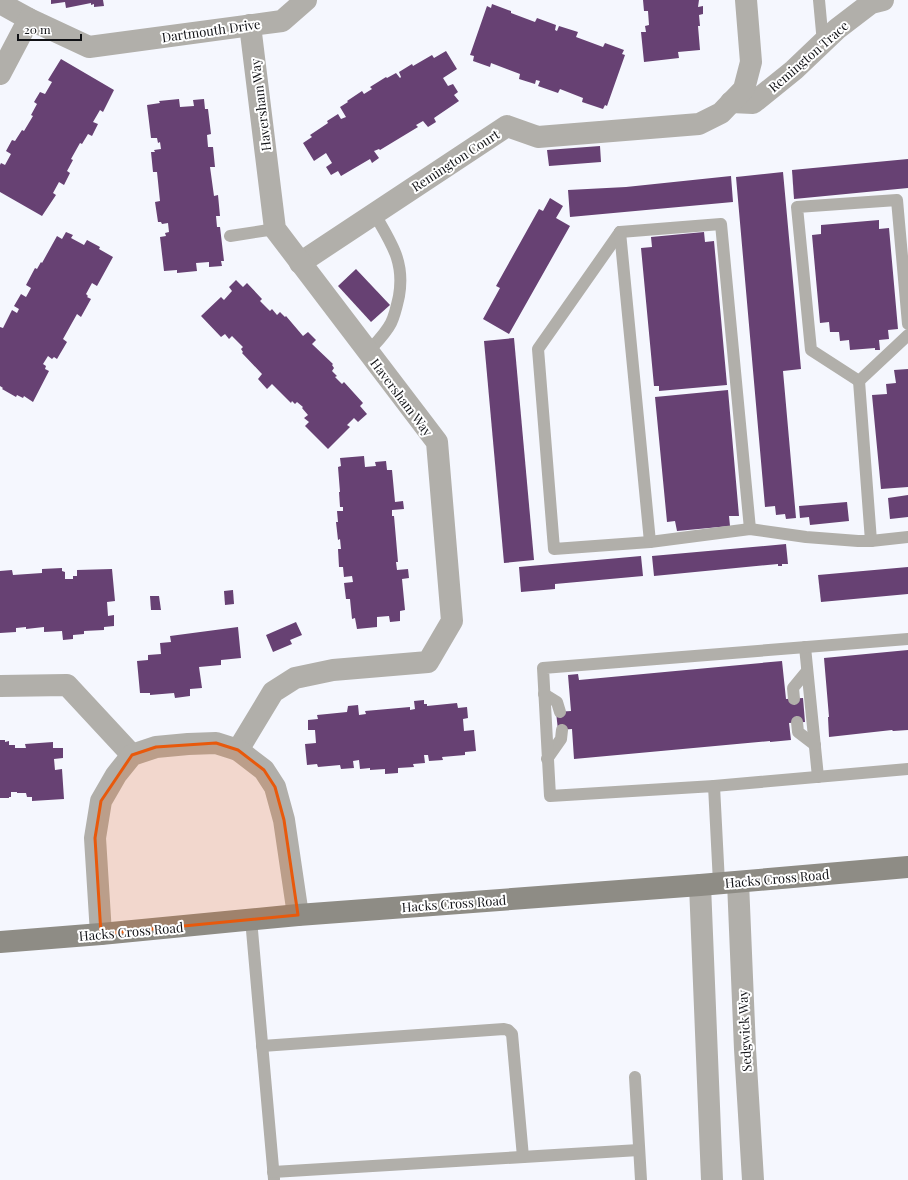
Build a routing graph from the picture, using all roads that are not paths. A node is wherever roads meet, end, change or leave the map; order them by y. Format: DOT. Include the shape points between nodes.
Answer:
graph roads {
  1 [pos="306,0"];
  2 [pos="746,0"];
  3 [pos="819,0"];
  4 [pos="883,0"];
  5 [pos="0,3"];
  6 [pos="29,19"];
  7 [pos="250,25"];
  8 [pos="823,43"];
  9 [pos="0,74"];
  10 [pos="735,99"];
  11 [pos="374,213"];
  12 [pos="274,228"];
  13 [pos="620,232"];
  14 [pos="230,236"];
  15 [pos="300,263"];
  16 [pos="908,324"];
  17 [pos="908,335"];
  18 [pos="368,352"];
  19 [pos="858,381"];
  20 [pos="750,529"];
  21 [pos="908,537"];
  22 [pos="872,541"];
  23 [pos="650,542"];
  24 [pos="908,639"];
  25 [pos="805,647"];
  26 [pos="807,671"];
  27 [pos="0,686"];
  28 [pos="544,694"];
  29 [pos="794,699"];
  30 [pos="560,712"];
  31 [pos="797,722"];
  32 [pos="562,730"];
  33 [pos="815,745"];
  34 [pos="238,750"];
  35 [pos="132,755"];
  36 [pos="547,759"];
  37 [pos="908,768"];
  38 [pos="818,777"];
  39 [pos="714,786"];
  40 [pos="908,867"];
  41 [pos="719,883"];
  42 [pos="298,915"];
  43 [pos="251,920"];
  44 [pos="101,934"];
  45 [pos="0,942"];
  46 [pos="262,1046"];
  47 [pos="635,1077"];
  48 [pos="639,1150"];
  49 [pos="523,1157"];
  50 [pos="274,1176"];
  51 [pos="641,1180"];
  52 [pos="712,1180"];
  53 [pos="753,1180"];
  1 -- 7 [label="street, Dartmouth Drive" via="282,20"];
  2 -- 10 [label="street" via="751,62 744,89"];
  3 -- 8 [label="lane"];
  4 -- 8 [label="street, Remington Trace" via="871,3"];
  5 -- 6 [label="street, Dartmouth Drive"];
  6 -- 7 [label="street, Dartmouth Drive" via="89,47"];
  6 -- 9 [label="street"];
  7 -- 12 [label="street, Haversham Way"];
  8 -- 10 [label="street, Remington Trace" via="754,103"];
  10 -- 11 [label="street, Remington Court" via="721,114 699,124 538,137 507,126"];
  11 -- 15 [label="street, Remington Court"];
  11 -- 18 [label="lane" via="400,264 401,275 391,324"];
  12 -- 14 [label="lane"];
  12 -- 15 [label="street, Haversham Way"];
  13 -- 20 [label="lane" via="721,224"];
  13 -- 23 [label="lane"];
  13 -- 23 [label="lane" via="538,349 554,549"];
  15 -- 18 [label="street, Haversham Way"];
  16 -- 19 [label="lane" via="897,200 797,208 810,350"];
  17 -- 19 [label="lane"];
  18 -- 34 [label="street, Haversham Way" via="437,442 452,621 428,662 333,670 295,678 272,692"];
  19 -- 22 [label="lane"];
  20 -- 22 [label="lane" via="806,537"];
  20 -- 23 [label="lane"];
  21 -- 22 [label="lane"];
  24 -- 25 [label="lane"];
  25 -- 26 [label="lane"];
  25 -- 28 [label="lane" via="543,668"];
  26 -- 29 [label="lane" via="794,688"];
  26 -- 33 [label="lane"];
  27 -- 35 [label="street" via="67,686"];
  28 -- 30 [label="lane" via="557,702"];
  28 -- 36 [label="lane"];
  31 -- 33 [label="lane" via="798,732"];
  32 -- 36 [label="lane" via="561,739"];
  33 -- 38 [label="lane"];
  34 -- 35 [label="street" via="216,743 188,744 156,747"];
  34 -- 42 [label="street" via="264,770 275,787 284,820"];
  35 -- 44 [label="street" via="116,775 101,801 95,838"];
  36 -- 39 [label="lane" via="550,796"];
  37 -- 38 [label="lane"];
  38 -- 39 [label="lane"];
  39 -- 41 [label="lane"];
  40 -- 41 [label="main road, Hacks Cross Road"];
  41 -- 42 [label="main road, Hacks Cross Road"];
  41 -- 52 [label="street"];
  41 -- 53 [label="street, Sedgwick Way" via="745,1049"];
  42 -- 43 [label="main road, Hacks Cross Road"];
  43 -- 44 [label="main road, Hacks Cross Road"];
  43 -- 46 [label="lane"];
  44 -- 45 [label="main road, Hacks Cross Road"];
  46 -- 49 [label="lane" via="508,1030 512,1034"];
  46 -- 50 [label="lane"];
  47 -- 48 [label="lane"];
  48 -- 49 [label="lane"];
  48 -- 51 [label="lane"];
  49 -- 50 [label="lane"];
}
